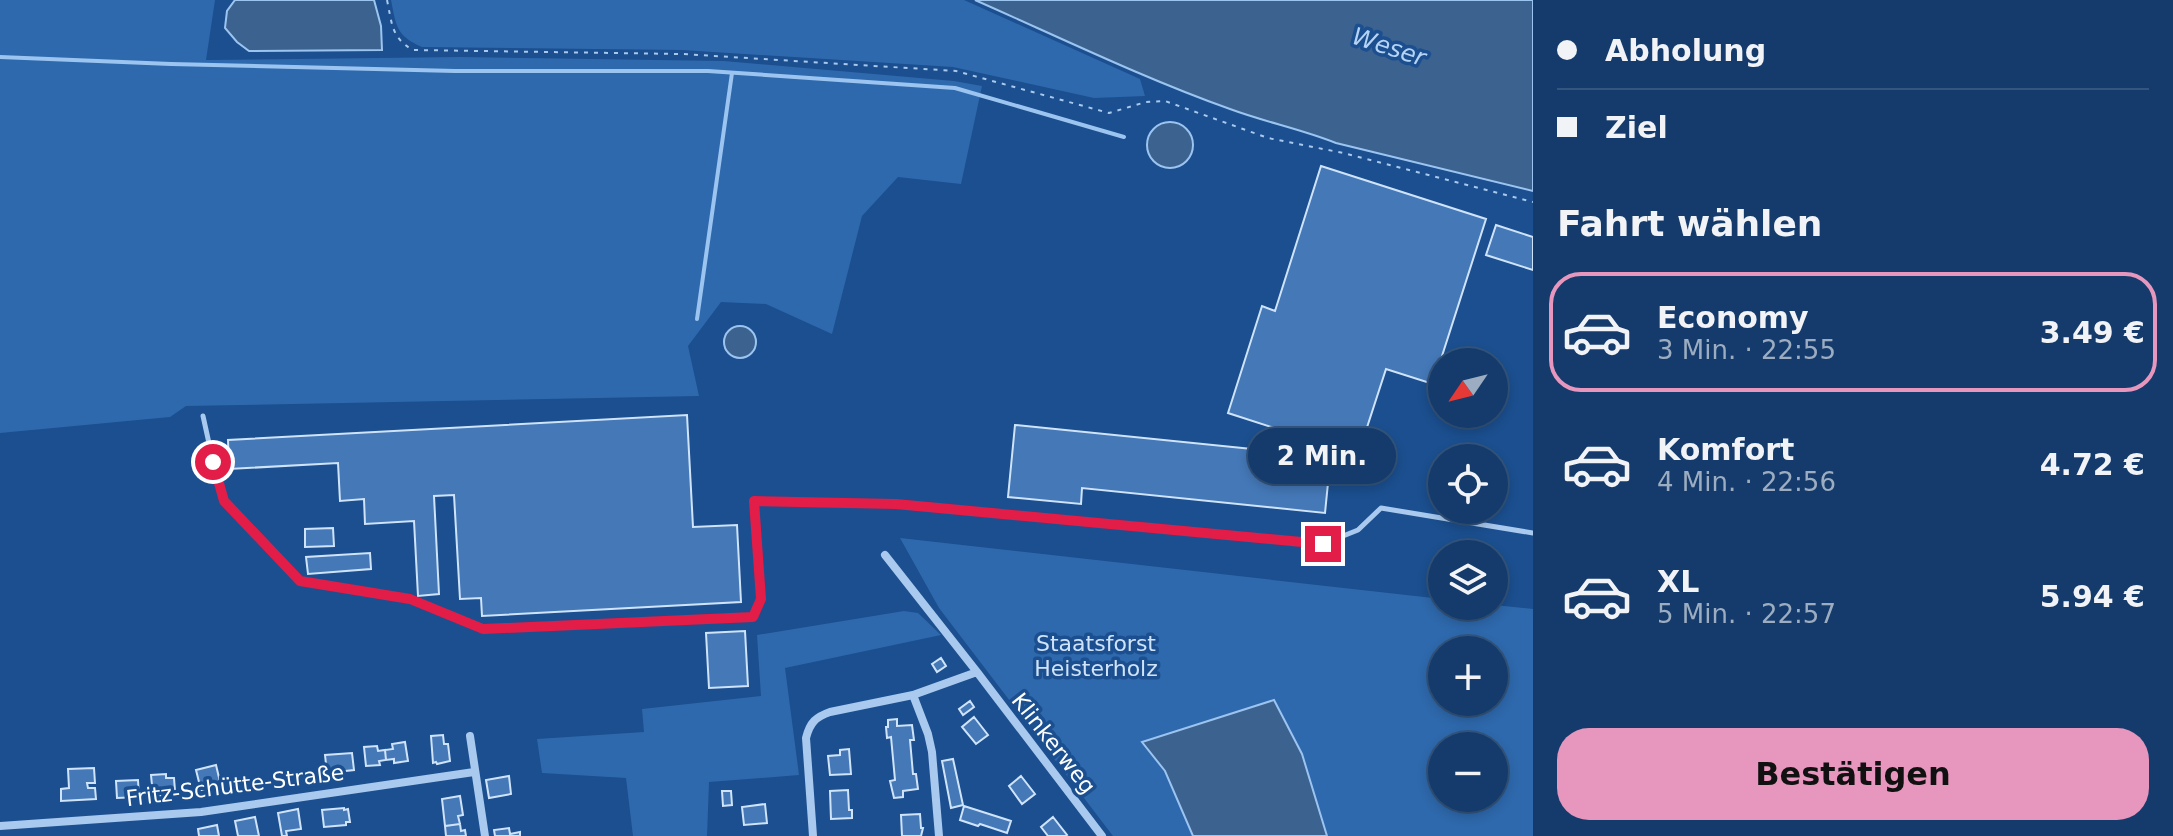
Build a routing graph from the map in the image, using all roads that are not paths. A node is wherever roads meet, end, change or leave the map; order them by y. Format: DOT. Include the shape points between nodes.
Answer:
graph roads {
  1 [pos="203,416"];
  2 [pos="1533,533"];
  3 [pos="885,555"];
  4 [pos="977,672"];
  5 [pos="913,695"];
  6 [pos="470,736"];
  7 [pos="474,772"];
  8 [pos="0,826"];
  9 [pos="485,836"];
  10 [pos="813,836"];
  11 [pos="939,836"];
  12 [pos="1102,836"];
  1 -- 2 [label="lane" via="224,501 300,581 410,599 483,629 753,617 761,599 754,501 896,504 1323,544 1358,530 1381,508"];
  3 -- 4 [label="street, Klinkerweg"];
  4 -- 5 [label="street"];
  4 -- 12 [label="street, Klinkerweg"];
  5 -- 10 [label="street" via="830,712 810,724 806,738"];
  5 -- 11 [label="street" via="932,752"];
  6 -- 7 [label="street"];
  7 -- 8 [label="street, Fritz-Schütte-Straße" via="201,812"];
  7 -- 9 [label="street"];
}
